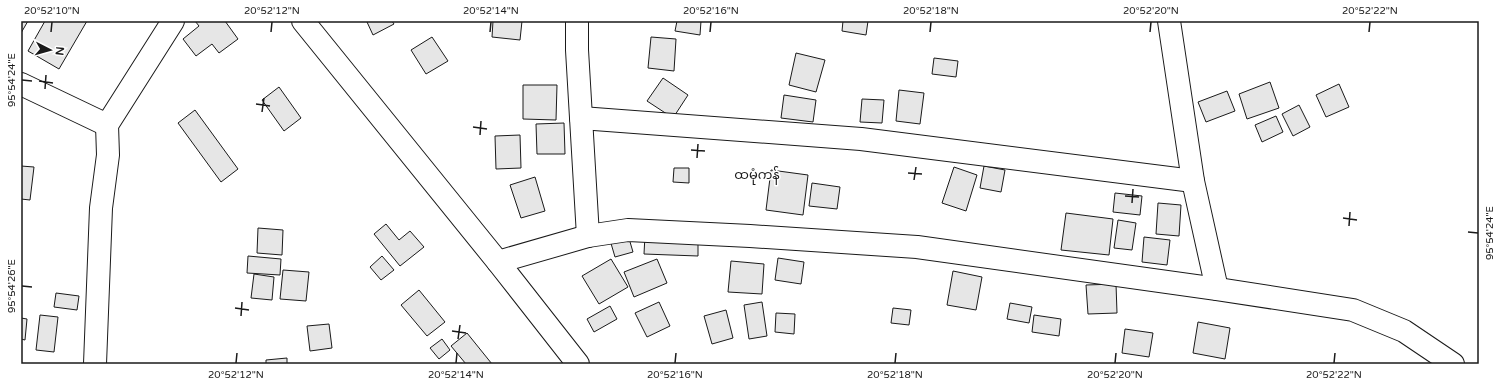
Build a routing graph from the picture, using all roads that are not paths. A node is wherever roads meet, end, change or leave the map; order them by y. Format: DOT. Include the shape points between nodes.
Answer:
graph roads {
  1 [pos="174,21"];
  2 [pos="303,21"];
  3 [pos="578,21"];
  4 [pos="1169,21"];
  5 [pos="21,84"];
  6 [pos="581,118"];
  7 [pos="107,125"];
  8 [pos="1193,181"];
  9 [pos="588,236"];
  10 [pos="498,262"];
  11 [pos="1217,289"];
  12 [pos="95,364"];
  13 [pos="578,364"];
  14 [pos="1453,364"];
  1 -- 7 [label="main road"];
  2 -- 10 [label="main road"];
  3 -- 6 [label="main road"];
  4 -- 8 [label="main road"];
  5 -- 7 [label="main road"];
  6 -- 8 [label="main road" via="861,139"];
  6 -- 9 [label="main road"];
  7 -- 12 [label="main road" via="108,155 101,208"];
  8 -- 11 [label="main road"];
  9 -- 10 [label="main road"];
  9 -- 11 [label="main road" via="628,230 917,247"];
  10 -- 13 [label="main road"];
  11 -- 14 [label="main road" via="1353,310 1404,331"];
}
